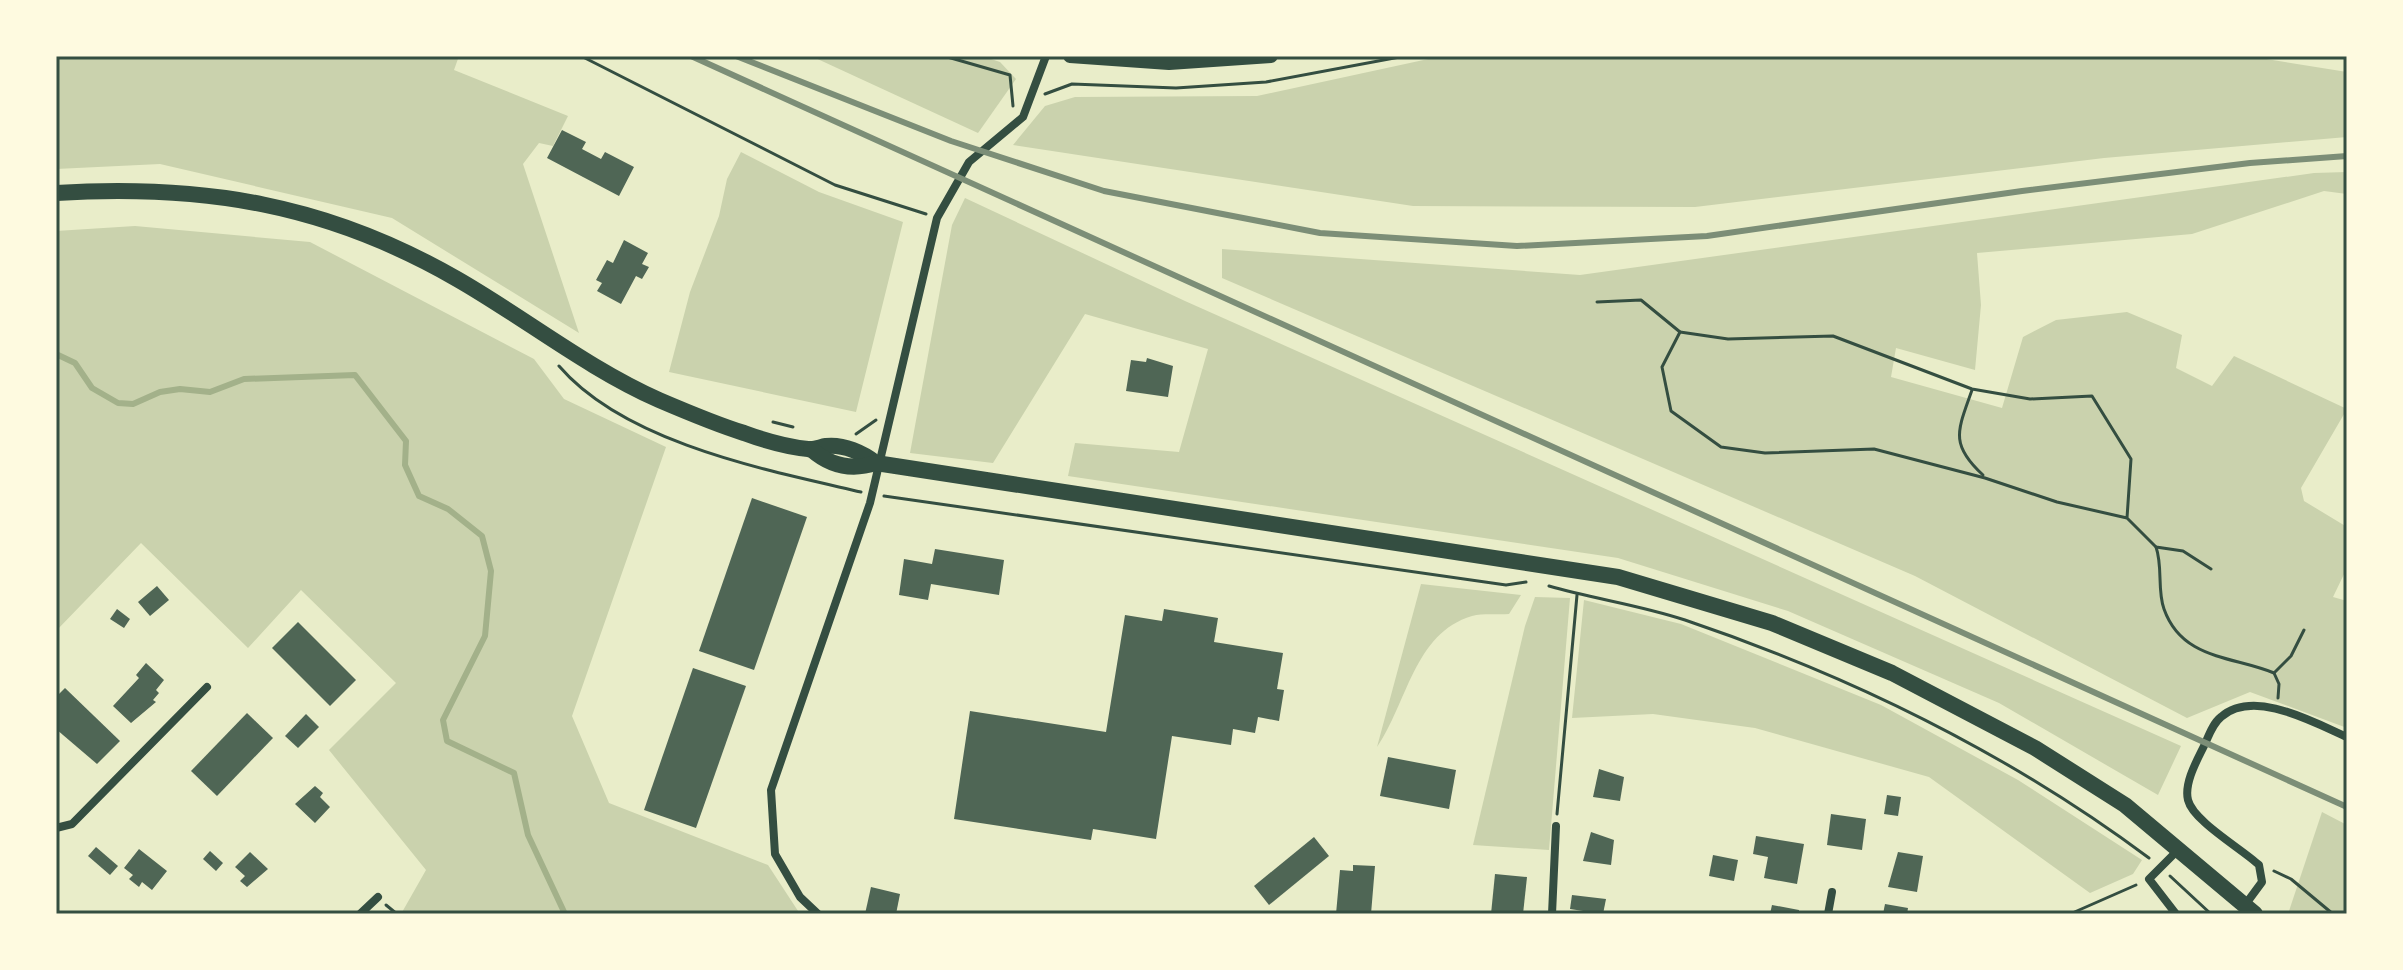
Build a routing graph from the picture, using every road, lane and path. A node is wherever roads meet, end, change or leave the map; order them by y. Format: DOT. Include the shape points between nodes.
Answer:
graph roads {
  1 [pos="581,56"];
  2 [pos="944,56"];
  3 [pos="1046,56"];
  4 [pos="1070,56"];
  5 [pos="1271,56"];
  6 [pos="1405,56"];
  7 [pos="1033,96"];
  8 [pos="1013,110"];
  9 [pos="56,193"];
  10 [pos="937,218"];
  11 [pos="1597,302"];
  12 [pos="1680,332"];
  13 [pos="1972,389"];
  14 [pos="771,422"];
  15 [pos="802,430"];
  16 [pos="878,464"];
  17 [pos="1985,478"];
  18 [pos="2127,518"];
  19 [pos="2156,547"];
  20 [pos="2211,569"];
  21 [pos="1577,594"];
  22 [pos="2304,630"];
  23 [pos="2274,673"];
  24 [pos="207,687"];
  25 [pos="2277,710"];
  26 [pos="2347,737"];
  27 [pos="1556,826"];
  28 [pos="56,828"];
  29 [pos="2178,849"];
  30 [pos="2259,865"];
  31 [pos="2149,879"];
  32 [pos="1832,892"];
  33 [pos="378,897"];
  34 [pos="2250,910"];
  35 [pos="360,914"];
  36 [pos="818,914"];
  37 [pos="1552,914"];
  38 [pos="1828,914"];
  39 [pos="2070,914"];
  40 [pos="2176,914"];
  41 [pos="2333,914"];
  1 -- 10 [label="path" via="835,185"];
  2 -- 8 [label="path" via="1010,75"];
  3 -- 7 [label="street"];
  4 -- 5 [label="street" via="1169,63"];
  6 -- 7 [label="path" via="1266,82 1176,88 1072,84"];
  7 -- 10 [label="street" via="1015,126 969,162"];
  9 -- 16 [label="main road" via="186,191 328,220 422,259 587,362 657,399 744,433 811,449 829,445 861,452"];
  10 -- 16 [label="street"];
  11 -- 12 [label="path" via="1641,300"];
  12 -- 13 [label="path" via="1728,339 1833,336"];
  12 -- 17 [label="path" via="1662,367 1671,411 1721,447 1765,453 1874,449"];
  13 -- 17 [label="path" via="1957,434 1964,458"];
  13 -- 18 [label="path" via="2030,399 2092,396 2131,459"];
  14 -- 15 [label="path"];
  16 -- 29 [label="main road" via="1618,577 1674,593 1772,623 1892,673 2035,748 2125,805"];
  16 -- 36 [label="street" via="771,790 775,854 800,897"];
  17 -- 18 [label="path"];
  18 -- 19 [label="path"];
  19 -- 20 [label="path" via="2183,551"];
  19 -- 23 [label="path" via="2164,609 2183,638 2207,656"];
  21 -- 27 [label="path"];
  22 -- 23 [label="path" via="2291,656"];
  23 -- 25 [label="path" via="2279,684"];
  24 -- 28 [label="street" via="72,824"];
  25 -- 26 [label="street"];
  25 -- 30 [label="street" via="2243,705 2222,716 2188,784 2188,800 2198,818"];
  27 -- 37 [label="street"];
  29 -- 31 [label="street"];
  29 -- 34 [label="main road"];
  30 -- 34 [label="street" via="2262,882"];
  30 -- 41 [label="path" via="2291,879"];
  31 -- 39 [label="path"];
  31 -- 40 [label="street"];
  32 -- 38 [label="street"];
  33 -- 35 [label="street"];
}
